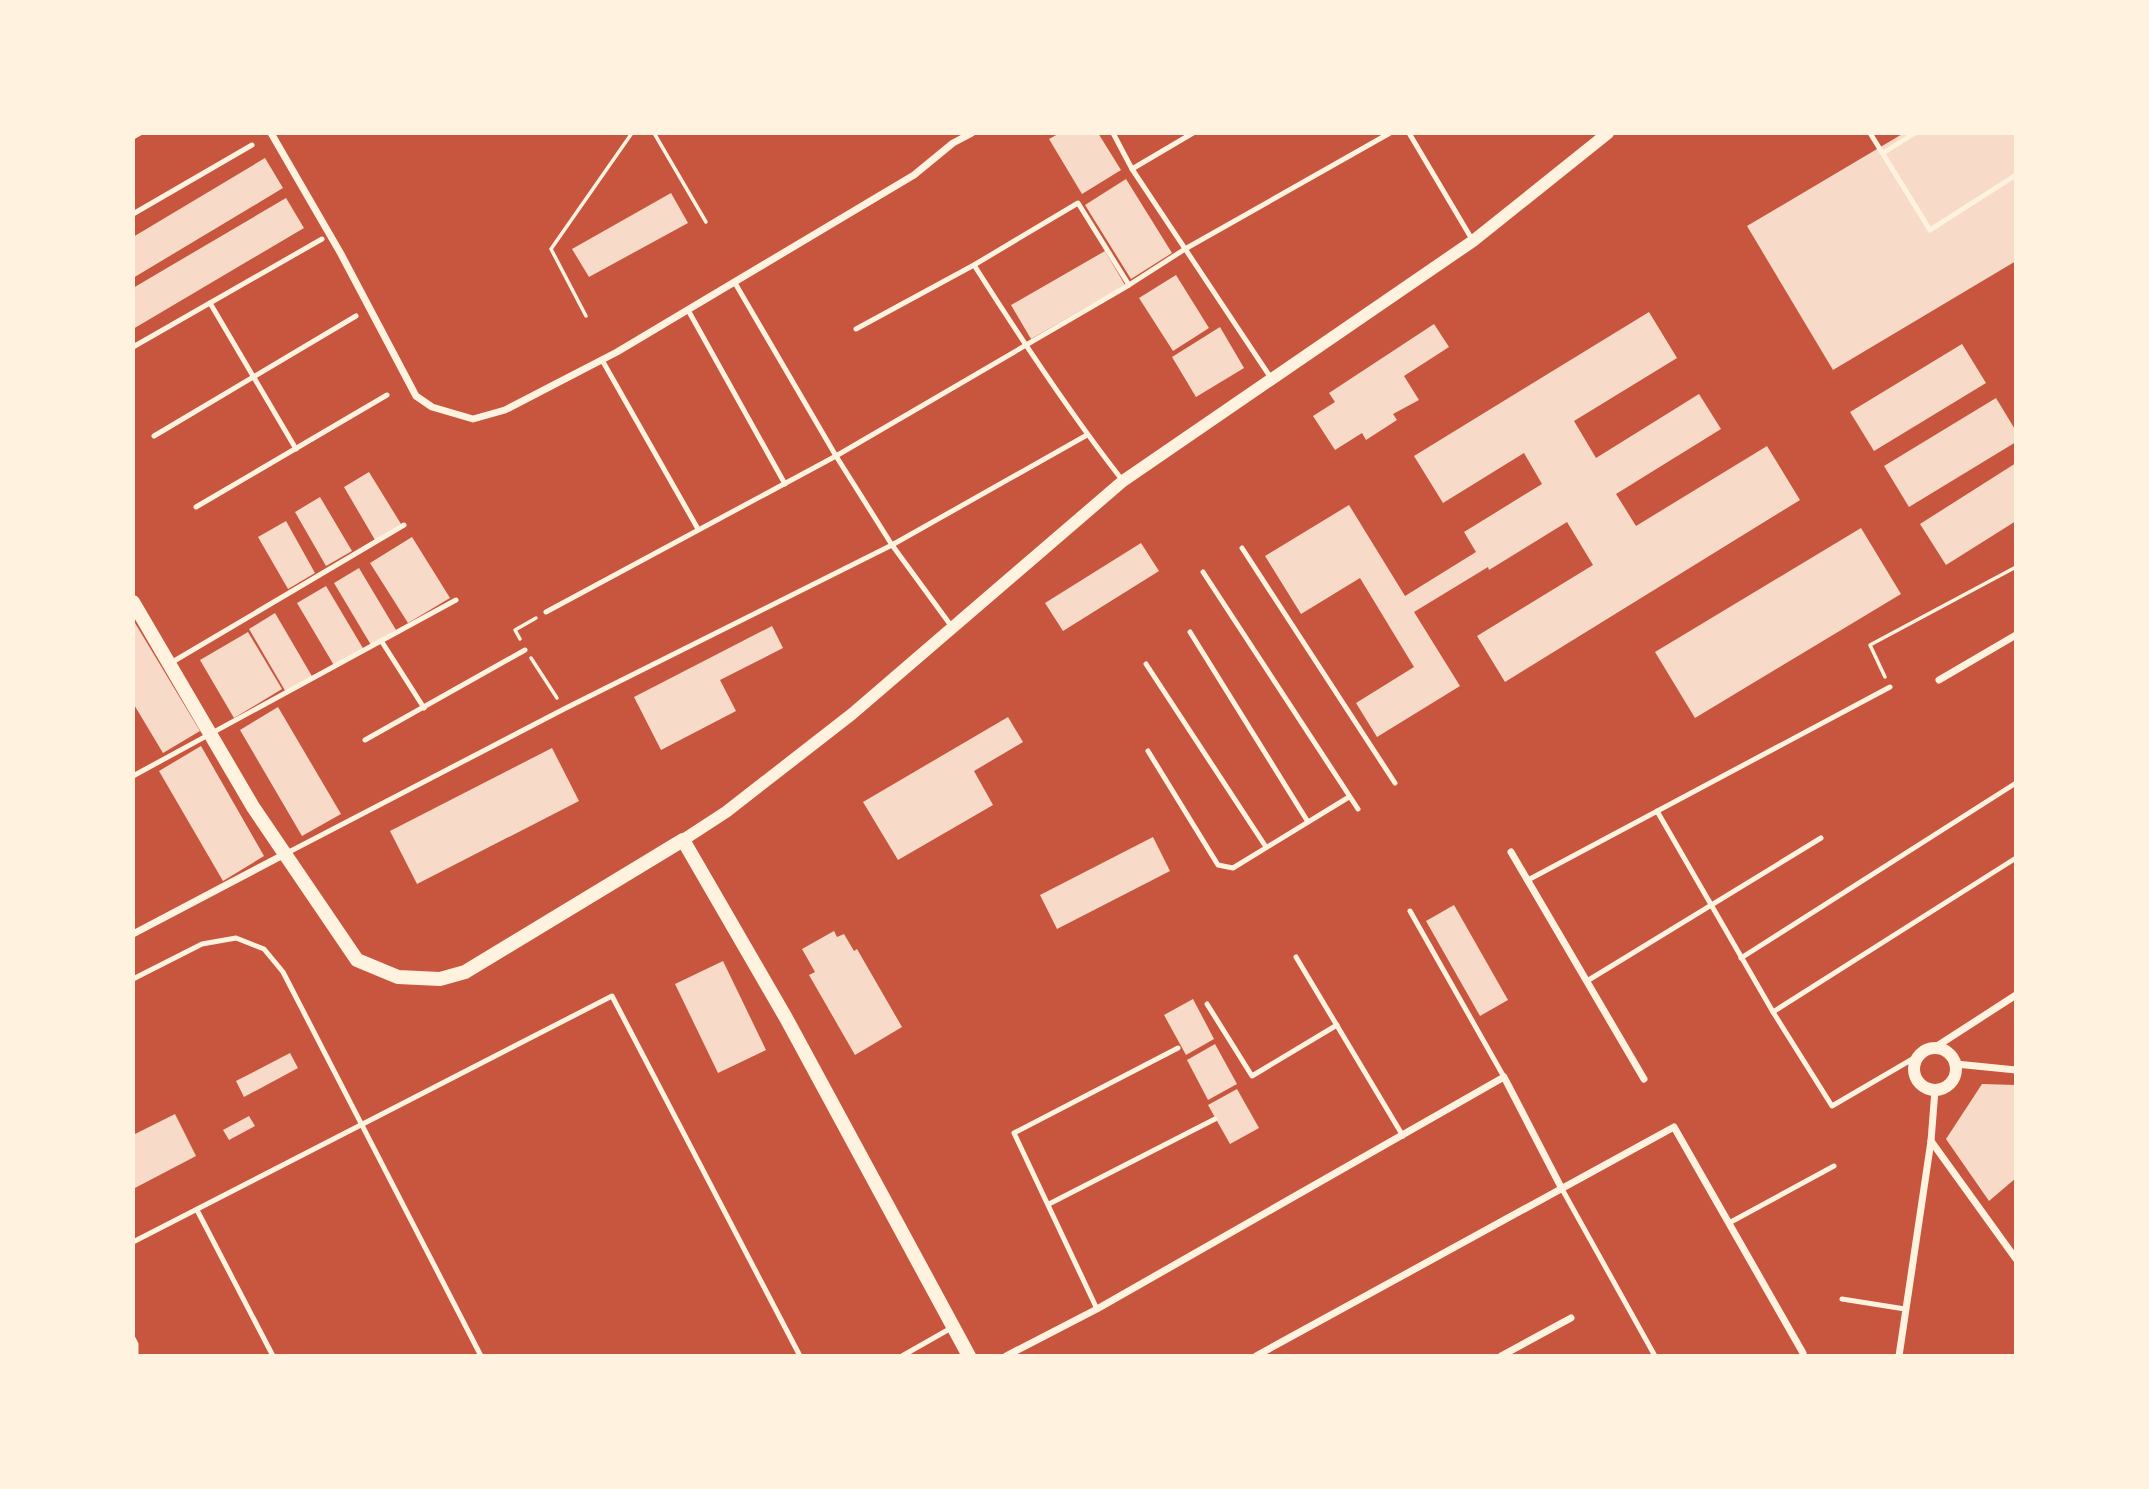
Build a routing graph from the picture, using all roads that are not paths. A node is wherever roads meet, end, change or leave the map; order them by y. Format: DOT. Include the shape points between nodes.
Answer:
graph roads {
  1 [pos="140,133"];
  2 [pos="271,133"];
  3 [pos="972,133"];
  4 [pos="1113,133"];
  5 [pos="1192,133"];
  6 [pos="1390,133"];
  7 [pos="1409,133"];
  8 [pos="1608,133"];
  9 [pos="1870,133"];
  10 [pos="1915,133"];
  11 [pos="133,137"];
  12 [pos="252,145"];
  13 [pos="1883,153"];
  14 [pos="1132,169"];
  15 [pos="2016,175"];
  16 [pos="133,214"];
  17 [pos="322,239"];
  18 [pos="1473,240"];
  19 [pos="1185,250"];
  20 [pos="974,265"];
  21 [pos="735,283"];
  22 [pos="1129,285"];
  23 [pos="210,303"];
  24 [pos="688,310"];
  25 [pos="356,316"];
  26 [pos="856,329"];
  27 [pos="1025,346"];
  28 [pos="133,347"];
  29 [pos="602,360"];
  30 [pos="254,377"];
  31 [pos="1271,379"];
  32 [pos="387,395"];
  33 [pos="1087,435"];
  34 [pos="154,436"];
  35 [pos="296,449"];
  36 [pos="836,456"];
  37 [pos="1124,481"];
  38 [pos="785,484"];
  39 [pos="196,507"];
  40 [pos="404,525"];
  41 [pos="698,528"];
  42 [pos="892,545"];
  43 [pos="1242,548"];
  44 [pos="1203,572"];
  45 [pos="456,600"];
  46 [pos="133,602"];
  47 [pos="546,612"];
  48 [pos="952,627"];
  49 [pos="1190,632"];
  50 [pos="2016,635"];
  51 [pos="382,642"];
  52 [pos="525,650"];
  53 [pos="169,664"];
  54 [pos="1146,664"];
  55 [pos="1939,680"];
  56 [pos="1890,687"];
  57 [pos="424,708"];
  58 [pos="210,736"];
  59 [pos="365,740"];
  60 [pos="1148,751"];
  61 [pos="133,776"];
  62 [pos="1395,783"];
  63 [pos="2016,783"];
  64 [pos="1349,797"];
  65 [pos="1358,809"];
  66 [pos="1657,811"];
  67 [pos="1308,822"];
  68 [pos="1821,838"];
  69 [pos="683,840"];
  70 [pos="1266,848"];
  71 [pos="1511,852"];
  72 [pos="285,854"];
  73 [pos="2016,858"];
  74 [pos="1528,880"];
  75 [pos="1711,904"];
  76 [pos="1410,911"];
  77 [pos="133,934"];
  78 [pos="1296,957"];
  79 [pos="1741,958"];
  80 [pos="133,979"];
  81 [pos="1587,981"];
  82 [pos="2016,995"];
  83 [pos="1207,1004"];
  84 [pos="1773,1012"];
  85 [pos="1337,1025"];
  86 [pos="1178,1048"];
  87 [pos="1934,1048"];
  88 [pos="1921,1054"];
  89 [pos="1955,1064"];
  90 [pos="2016,1070"];
  91 [pos="1504,1077"];
  92 [pos="1644,1079"];
  93 [pos="1935,1090"];
  94 [pos="1215,1119"];
  95 [pos="362,1125"];
  96 [pos="1403,1136"];
  97 [pos="1931,1141"];
  98 [pos="1834,1166"];
  99 [pos="1562,1189"];
  100 [pos="1049,1204"];
  101 [pos="197,1210"];
  102 [pos="1729,1223"];
  103 [pos="133,1242"];
  104 [pos="2016,1259"];
  105 [pos="1842,1299"];
  106 [pos="1097,1309"];
  107 [pos="1905,1309"];
  108 [pos="1571,1318"];
  109 [pos="953,1327"];
  110 [pos="133,1338"];
  111 [pos="1803,1353"];
  112 [pos="1511,1354"];
  113 [pos="136,1356"];
  114 [pos="273,1356"];
  115 [pos="481,1356"];
  116 [pos="800,1356"];
  117 [pos="902,1356"];
  118 [pos="969,1356"];
  119 [pos="1006,1356"];
  120 [pos="1256,1356"];
  121 [pos="1501,1356"];
  122 [pos="1655,1356"];
  123 [pos="1899,1356"];
  1 -- 11 [label="lane"];
  2 -- 29 [label="street" via="405,378 424,402 473,419 505,410"];
  3 -- 21 [label="street" via="914,175"];
  4 -- 14 [label="lane"];
  5 -- 14 [label="lane"];
  6 -- 19 [label="lane"];
  7 -- 18 [label="lane"];
  8 -- 18 [label="street"];
  9 -- 13 [label="lane"];
  10 -- 13 [label="lane"];
  12 -- 16 [label="lane"];
  13 -- 15 [label="lane" via="1930,230"];
  14 -- 19 [label="lane"];
  17 -- 23 [label="lane"];
  18 -- 31 [label="street"];
  19 -- 22 [label="lane"];
  19 -- 31 [label="lane"];
  20 -- 22 [label="lane" via="1078,202"];
  20 -- 26 [label="lane"];
  20 -- 27 [label="lane"];
  21 -- 24 [label="street"];
  21 -- 36 [label="lane"];
  22 -- 27 [label="lane"];
  23 -- 28 [label="lane"];
  23 -- 30 [label="lane"];
  24 -- 29 [label="street"];
  24 -- 38 [label="lane"];
  25 -- 30 [label="lane"];
  27 -- 33 [label="lane"];
  27 -- 36 [label="lane"];
  29 -- 41 [label="lane"];
  30 -- 34 [label="lane"];
  30 -- 35 [label="lane"];
  31 -- 37 [label="street"];
  32 -- 35 [label="lane"];
  33 -- 37 [label="lane"];
  33 -- 42 [label="lane"];
  35 -- 39 [label="lane"];
  36 -- 38 [label="lane"];
  36 -- 42 [label="lane"];
  37 -- 48 [label="street"];
  38 -- 41 [label="lane"];
  40 -- 53 [label="lane"];
  41 -- 47 [label="lane"];
  42 -- 48 [label="lane"];
  42 -- 72 [label="lane"];
  43 -- 62 [label="lane"];
  44 -- 64 [label="lane"];
  45 -- 51 [label="lane"];
  46 -- 53 [label="main road"];
  48 -- 69 [label="street" via="841,722"];
  49 -- 67 [label="lane"];
  50 -- 55 [label="street"];
  51 -- 57 [label="lane"];
  51 -- 58 [label="lane"];
  52 -- 57 [label="lane"];
  53 -- 58 [label="main road"];
  54 -- 70 [label="lane"];
  56 -- 66 [label="lane"];
  57 -- 59 [label="lane"];
  58 -- 61 [label="lane"];
  58 -- 72 [label="main road"];
  60 -- 70 [label="lane" via="1218,865 1233,868"];
  63 -- 79 [label="lane"];
  64 -- 65 [label="lane"];
  64 -- 67 [label="lane"];
  66 -- 74 [label="lane"];
  66 -- 75 [label="lane"];
  67 -- 70 [label="lane"];
  68 -- 75 [label="lane"];
  69 -- 72 [label="main road" via="465,972 440,979 398,977 356,960"];
  69 -- 109 [label="main road" via="786,1018"];
  71 -- 74 [label="street"];
  72 -- 77 [label="street"];
  73 -- 84 [label="lane"];
  74 -- 81 [label="street"];
  75 -- 79 [label="lane"];
  75 -- 81 [label="lane"];
  76 -- 91 [label="lane"];
  78 -- 85 [label="lane"];
  79 -- 84 [label="lane"];
  80 -- 95 [label="lane" via="202,944 236,938 264,949 283,972"];
  81 -- 92 [label="street"];
  82 -- 87 [label="street"];
  83 -- 85 [label="lane" via="1252,1076"];
  84 -- 88 [label="lane" via="1832,1106"];
  85 -- 96 [label="lane"];
  86 -- 100 [label="lane" via="1014,1133"];
  87 -- 88 [label="street"];
  87 -- 89 [label="street" via="1949,1053"];
  88 -- 93 [label="street" via="1915,1063 1917,1080"];
  89 -- 90 [label="street"];
  89 -- 93 [label="street" via="1950,1083"];
  91 -- 96 [label="street"];
  91 -- 99 [label="street"];
  93 -- 97 [label="street"];
  94 -- 100 [label="lane"];
  95 -- 101 [label="lane"];
  95 -- 115 [label="lane"];
  95 -- 116 [label="lane" via="612,996"];
  96 -- 106 [label="street"];
  97 -- 104 [label="street"];
  97 -- 107 [label="street"];
  98 -- 102 [label="lane"];
  99 -- 102 [label="street" via="1674,1127"];
  99 -- 120 [label="street"];
  99 -- 122 [label="lane"];
  100 -- 106 [label="lane"];
  101 -- 103 [label="lane"];
  101 -- 114 [label="lane"];
  102 -- 111 [label="street"];
  105 -- 107 [label="lane"];
  106 -- 119 [label="street"];
  107 -- 123 [label="street"];
  108 -- 112 [label="street"];
  109 -- 117 [label="lane"];
  109 -- 118 [label="main road"];
  110 -- 113 [label="lane"];
  112 -- 121 [label="street"];
}
